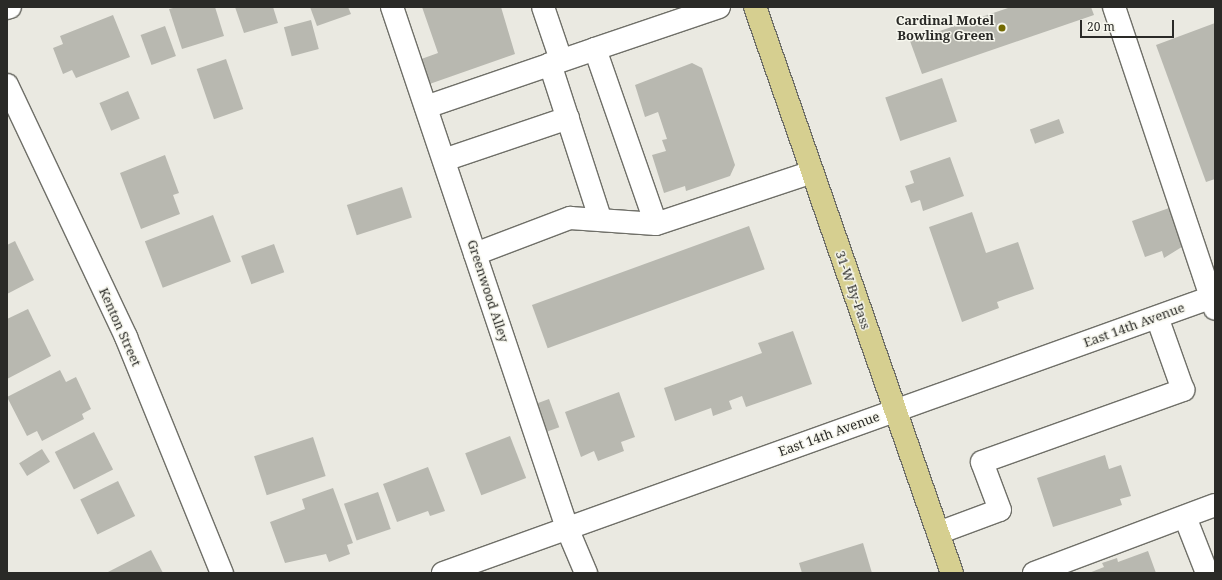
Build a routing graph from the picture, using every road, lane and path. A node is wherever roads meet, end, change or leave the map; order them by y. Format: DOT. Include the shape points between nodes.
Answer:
graph roads {
  1 [pos="10,7"];
  2 [pos="392,7"];
  3 [pos="543,7"];
  4 [pos="755,7"];
  5 [pos="1114,7"];
  6 [pos="7,8"];
  7 [pos="706,9"];
  8 [pos="595,48"];
  9 [pos="556,62"];
  10 [pos="7,85"];
  11 [pos="426,107"];
  12 [pos="568,118"];
  13 [pos="444,160"];
  14 [pos="812,172"];
  15 [pos="600,218"];
  16 [pos="656,224"];
  17 [pos="475,254"];
  18 [pos="1214,301"];
  19 [pos="1157,317"];
  20 [pos="895,411"];
  21 [pos="1215,506"];
  22 [pos="1185,517"];
  23 [pos="567,528"];
  24 [pos="938,533"];
  25 [pos="222,573"];
  26 [pos="443,573"];
  27 [pos="586,573"];
  28 [pos="952,573"];
  29 [pos="1034,573"];
  30 [pos="1207,573"];
  1 -- 6 [label="street"];
  2 -- 11 [label="street, Greenwood Alley"];
  3 -- 9 [label="street"];
  4 -- 14 [label="main road, 31-W By-Pass"];
  5 -- 18 [label="street"];
  7 -- 8 [label="street"];
  8 -- 9 [label="street"];
  8 -- 16 [label="street"];
  9 -- 11 [label="street"];
  9 -- 12 [label="street"];
  10 -- 25 [label="street, Kenton Street" via="126,337"];
  11 -- 13 [label="street, Greenwood Alley"];
  12 -- 13 [label="street"];
  12 -- 15 [label="street"];
  13 -- 17 [label="street, Greenwood Alley"];
  14 -- 16 [label="street"];
  14 -- 20 [label="main road, 31-W By-Pass"];
  15 -- 16 [label="street"];
  15 -- 17 [label="street" via="570,218"];
  17 -- 23 [label="street, Greenwood Alley"];
  18 -- 19 [label="street, East 14th Avenue"];
  19 -- 20 [label="street, East 14th Avenue"];
  19 -- 24 [label="street" via="1183,390 982,462 1000,510"];
  20 -- 23 [label="street, East 14th Avenue"];
  20 -- 24 [label="main road, 31-W By-Pass"];
  21 -- 22 [label="street"];
  22 -- 29 [label="street"];
  22 -- 30 [label="street"];
  23 -- 26 [label="street, East 14th Avenue"];
  23 -- 27 [label="street, Greenwood Alley"];
  24 -- 28 [label="main road, 31-W By-Pass"];
}
